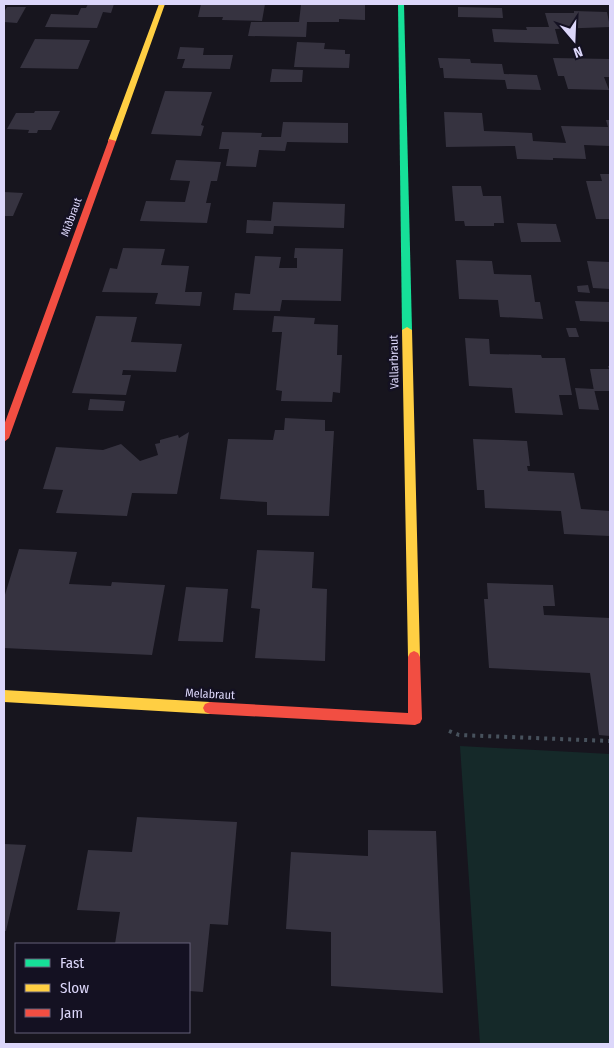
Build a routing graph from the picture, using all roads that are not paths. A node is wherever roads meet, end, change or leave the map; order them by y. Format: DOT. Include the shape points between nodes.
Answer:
graph roads {
  1 [pos="162,4"];
  2 [pos="401,4"];
  3 [pos="4,438"];
  4 [pos="4,696"];
  5 [pos="415,719"];
  1 -- 3 [label="street, Miðbraut"];
  2 -- 5 [label="street, Vallarbraut"];
  4 -- 5 [label="street, Melabraut"];
}
